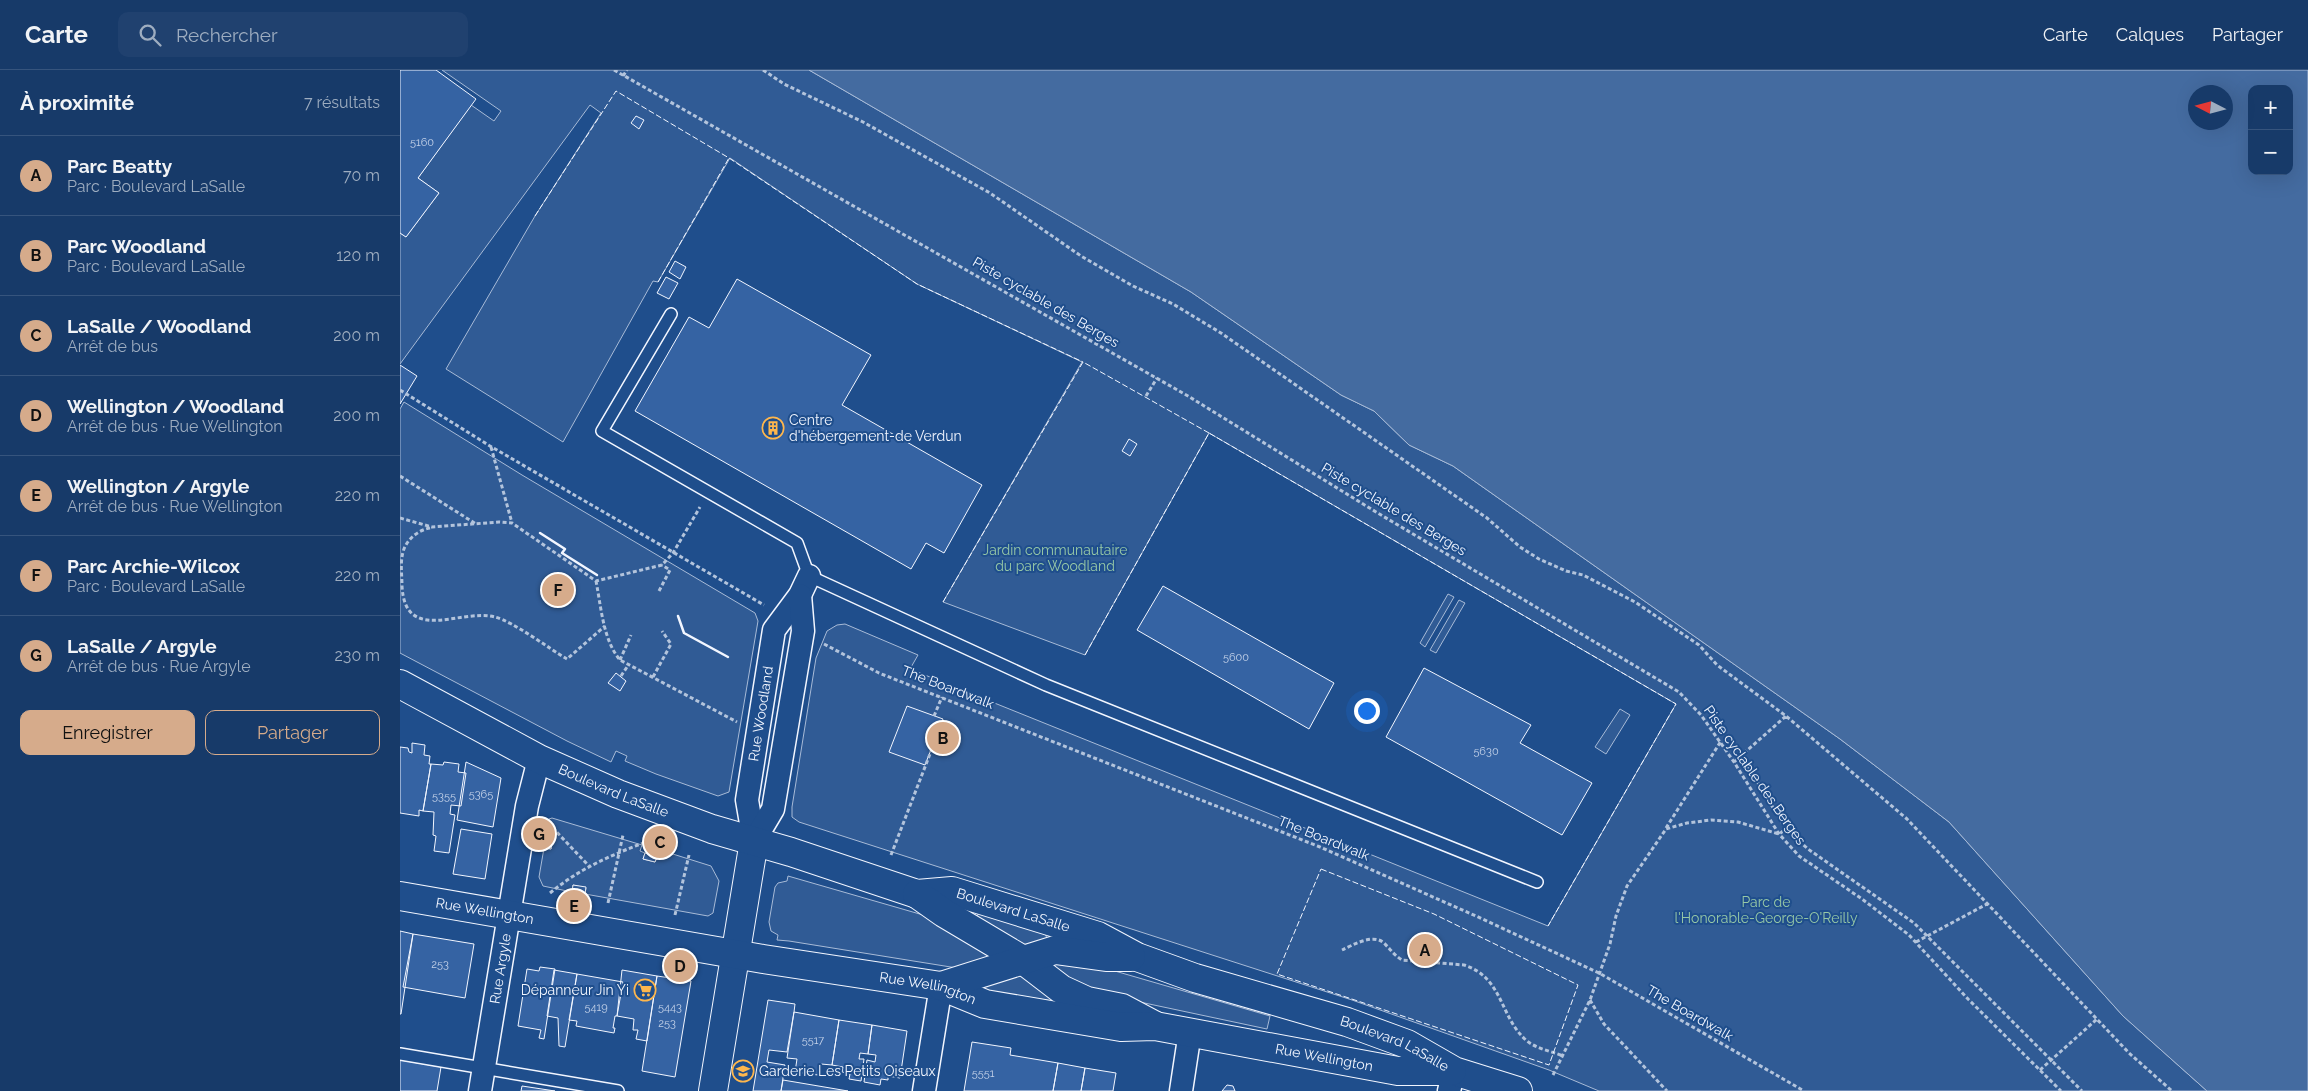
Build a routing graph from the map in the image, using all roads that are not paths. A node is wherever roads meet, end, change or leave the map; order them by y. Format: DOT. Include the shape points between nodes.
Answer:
graph roads {
  1 [pos="671,314"];
  2 [pos="804,585"];
  3 [pos="400,684"];
  4 [pos="539,759"];
  5 [pos="754,841"];
  6 [pos="1537,882"];
  7 [pos="917,894"];
  8 [pos="400,896"];
  9 [pos="508,915"];
  10 [pos="735,954"];
  11 [pos="1137,957"];
  12 [pos="1023,960"];
  13 [pos="941,986"];
  14 [pos="1155,1026"];
  15 [pos="1190,1032"];
  16 [pos="400,1054"];
  17 [pos="484,1068"];
  18 [pos="1452,1081"];
  19 [pos="480,1091"];
  20 [pos="618,1091"];
  21 [pos="713,1091"];
  22 [pos="924,1091"];
  23 [pos="1181,1091"];
  24 [pos="1518,1091"];
  1 -- 2 [label="lane" via="602,431 797,543"];
  2 -- 5 [label="street, Rue Woodland" via="803,631 773,809"];
  2 -- 6 [label="lane"];
  3 -- 4 [label="main road, Boulevard LaSalle"];
  4 -- 5 [label="main road, Boulevard LaSalle" via="626,797"];
  4 -- 9 [label="street, Rue Argyle" via="527,806"];
  5 -- 7 [label="main road, Boulevard LaSalle"];
  5 -- 10 [label="main road, Rue Woodland"];
  7 -- 11 [label="main road, Boulevard LaSalle" via="952,891 1098,936"];
  7 -- 12 [label="main road"];
  8 -- 9 [label="main road, Rue Wellington"];
  9 -- 10 [label="main road, Rue Wellington"];
  9 -- 17 [label="street, Rue Argyle"];
  10 -- 13 [label="main road, Rue Wellington"];
  10 -- 21 [label="main road, Rue Woodland"];
  11 -- 12 [label="main road" via="1106,957 1055,950"];
  11 -- 18 [label="main road, Boulevard LaSalle" via="1195,978 1347,1022 1407,1044"];
  12 -- 13 [label="main road"];
  12 -- 14 [label="main road" via="1061,989 1088,1001 1122,1008"];
  13 -- 14 [label="main road, Rue Wellington" via="985,1004 1121,1027"];
  13 -- 22 [label="street"];
  14 -- 15 [label="main road, Rue Wellington"];
  15 -- 18 [label="main road, Rue Wellington"];
  15 -- 23 [label="street"];
  16 -- 17 [label="lane"];
  17 -- 19 [label="street, Rue Argyle"];
  17 -- 20 [label="lane"];
  18 -- 24 [label="main road, Boulevard LaSalle"];
}
